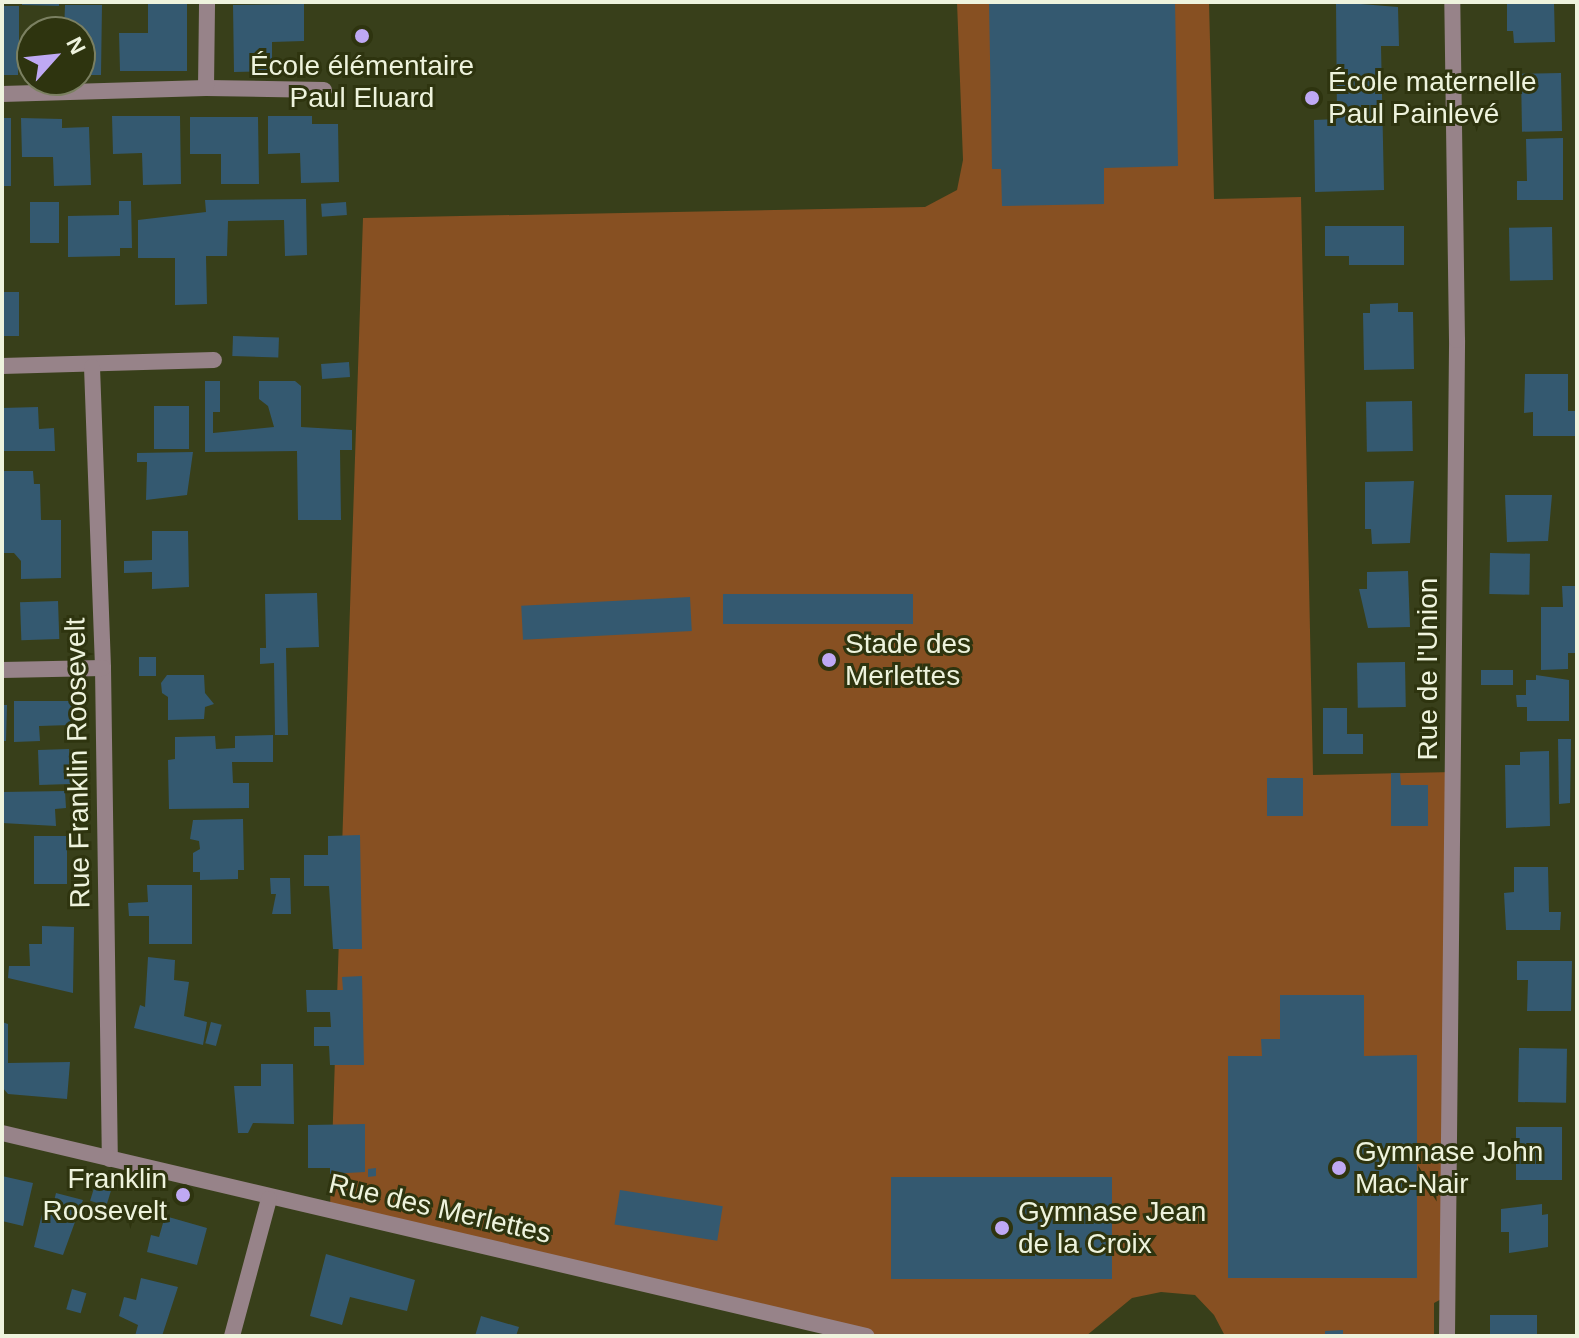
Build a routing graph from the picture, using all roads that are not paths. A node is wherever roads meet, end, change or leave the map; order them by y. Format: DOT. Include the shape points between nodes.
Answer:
graph roads {
  1 [pos="207,2"];
  2 [pos="1452,2"];
  3 [pos="206,88"];
  4 [pos="324,90"];
  5 [pos="2,94"];
  6 [pos="214,360"];
  7 [pos="2,366"];
  8 [pos="92,367"];
  9 [pos="103,668"];
  10 [pos="2,670"];
  11 [pos="2,1133"];
  12 [pos="110,1159"];
  13 [pos="269,1199"];
  14 [pos="232,1336"];
  15 [pos="866,1336"];
  16 [pos="1447,1336"];
  1 -- 3 [label="street"];
  2 -- 16 [label="street, Rue de l'Union" via="1457,356"];
  3 -- 4 [label="street"];
  3 -- 5 [label="street"];
  6 -- 8 [label="street"];
  7 -- 8 [label="street"];
  8 -- 9 [label="street, Rue Franklin Roosevelt"];
  9 -- 10 [label="street"];
  9 -- 12 [label="street, Rue Franklin Roosevelt"];
  11 -- 12 [label="street, Rue des Merlettes"];
  12 -- 13 [label="street, Rue des Merlettes"];
  13 -- 14 [label="street"];
  13 -- 15 [label="street, Rue des Merlettes" via="330,1208"];
}
